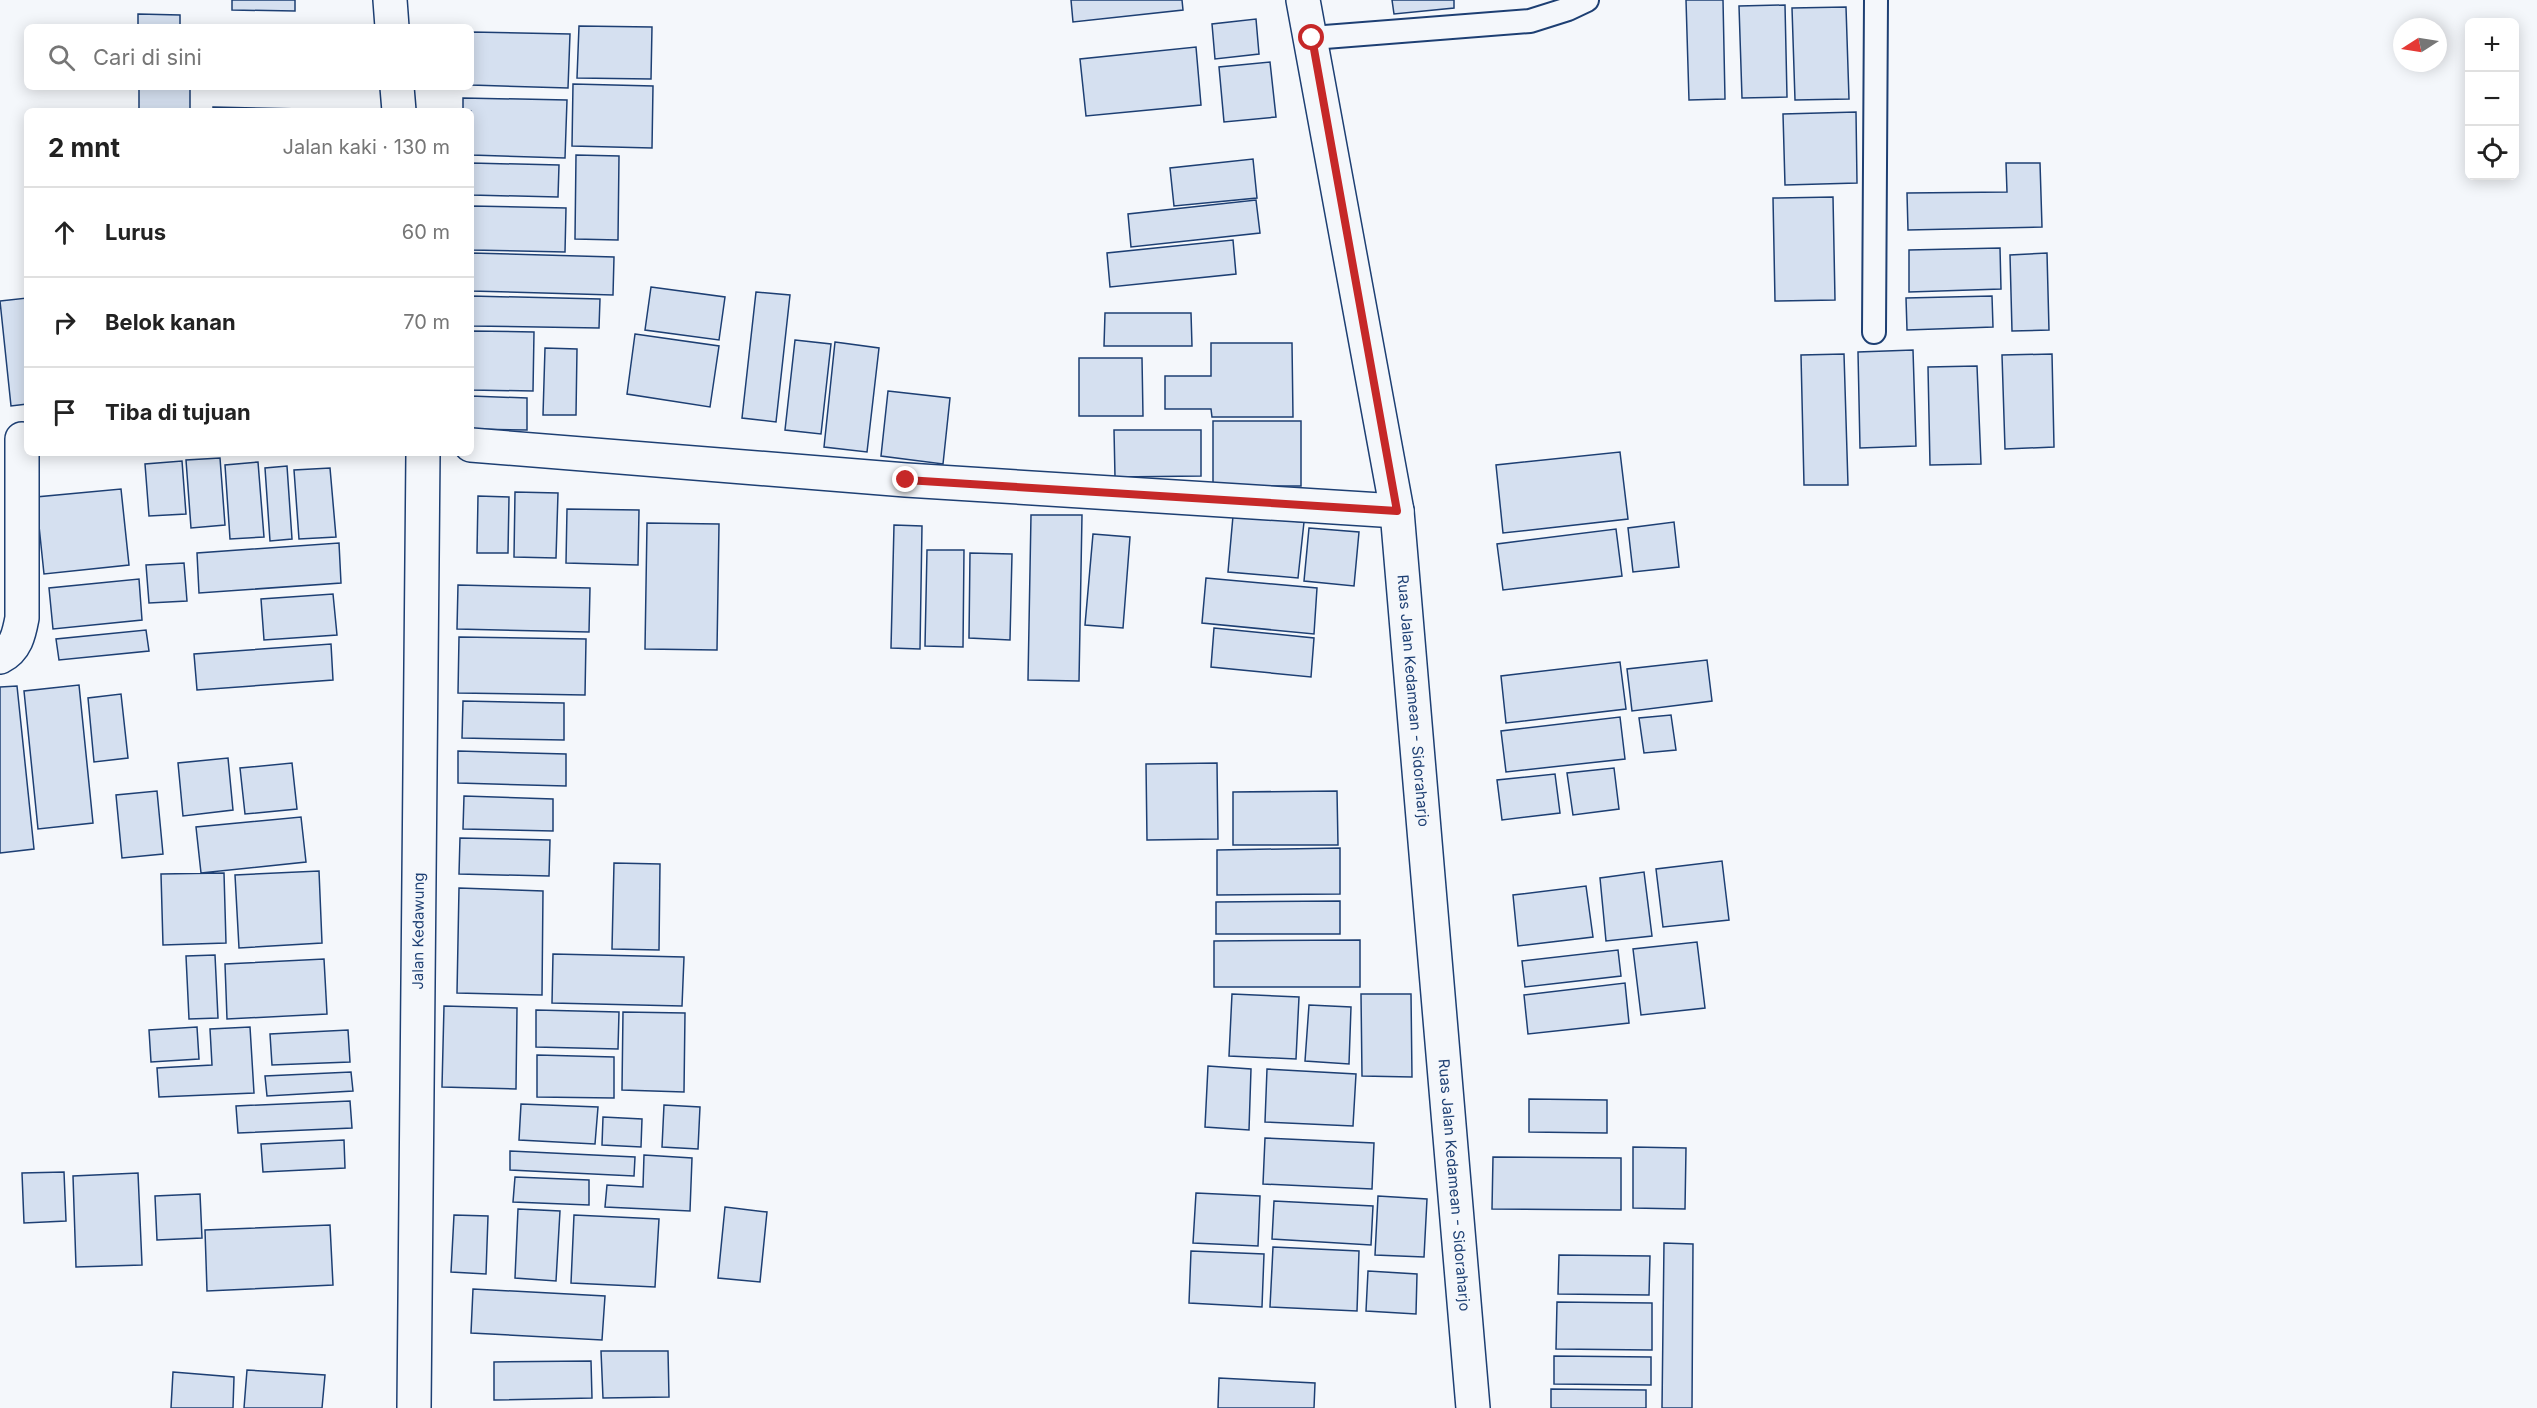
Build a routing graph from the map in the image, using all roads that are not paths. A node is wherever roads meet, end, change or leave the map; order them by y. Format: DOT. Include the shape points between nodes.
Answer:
graph roads {
  1 [pos="390,0"];
  2 [pos="1303,0"];
  3 [pos="1587,0"];
  4 [pos="1876,0"];
  5 [pos="392,24"];
  6 [pos="1312,38"];
  7 [pos="397,90"];
  8 [pos="399,108"];
  9 [pos="1874,332"];
  10 [pos="16,440"];
  11 [pos="474,445"];
  12 [pos="423,456"];
  13 [pos="1397,511"];
  14 [pos="0,657"];
  15 [pos="414,1408"];
  16 [pos="1473,1408"];
  1 -- 5 [label="street"];
  2 -- 6 [label="street, Ruas Jalan Kedamean - Sidoraharjo"];
  3 -- 6 [label="lane" via="1530,21"];
  4 -- 9 [label="lane"];
  6 -- 13 [label="street, Ruas Jalan Kedamean - Sidoraharjo"];
  7 -- 8 [label="street"];
  10 -- 14 [label="street" via="22,618 19,635 9,652"];
  11 -- 13 [label="street" via="906,480"];
  12 -- 15 [label="street, Jalan Kedawung"];
  13 -- 16 [label="street, Ruas Jalan Kedamean - Sidoraharjo"];
}
